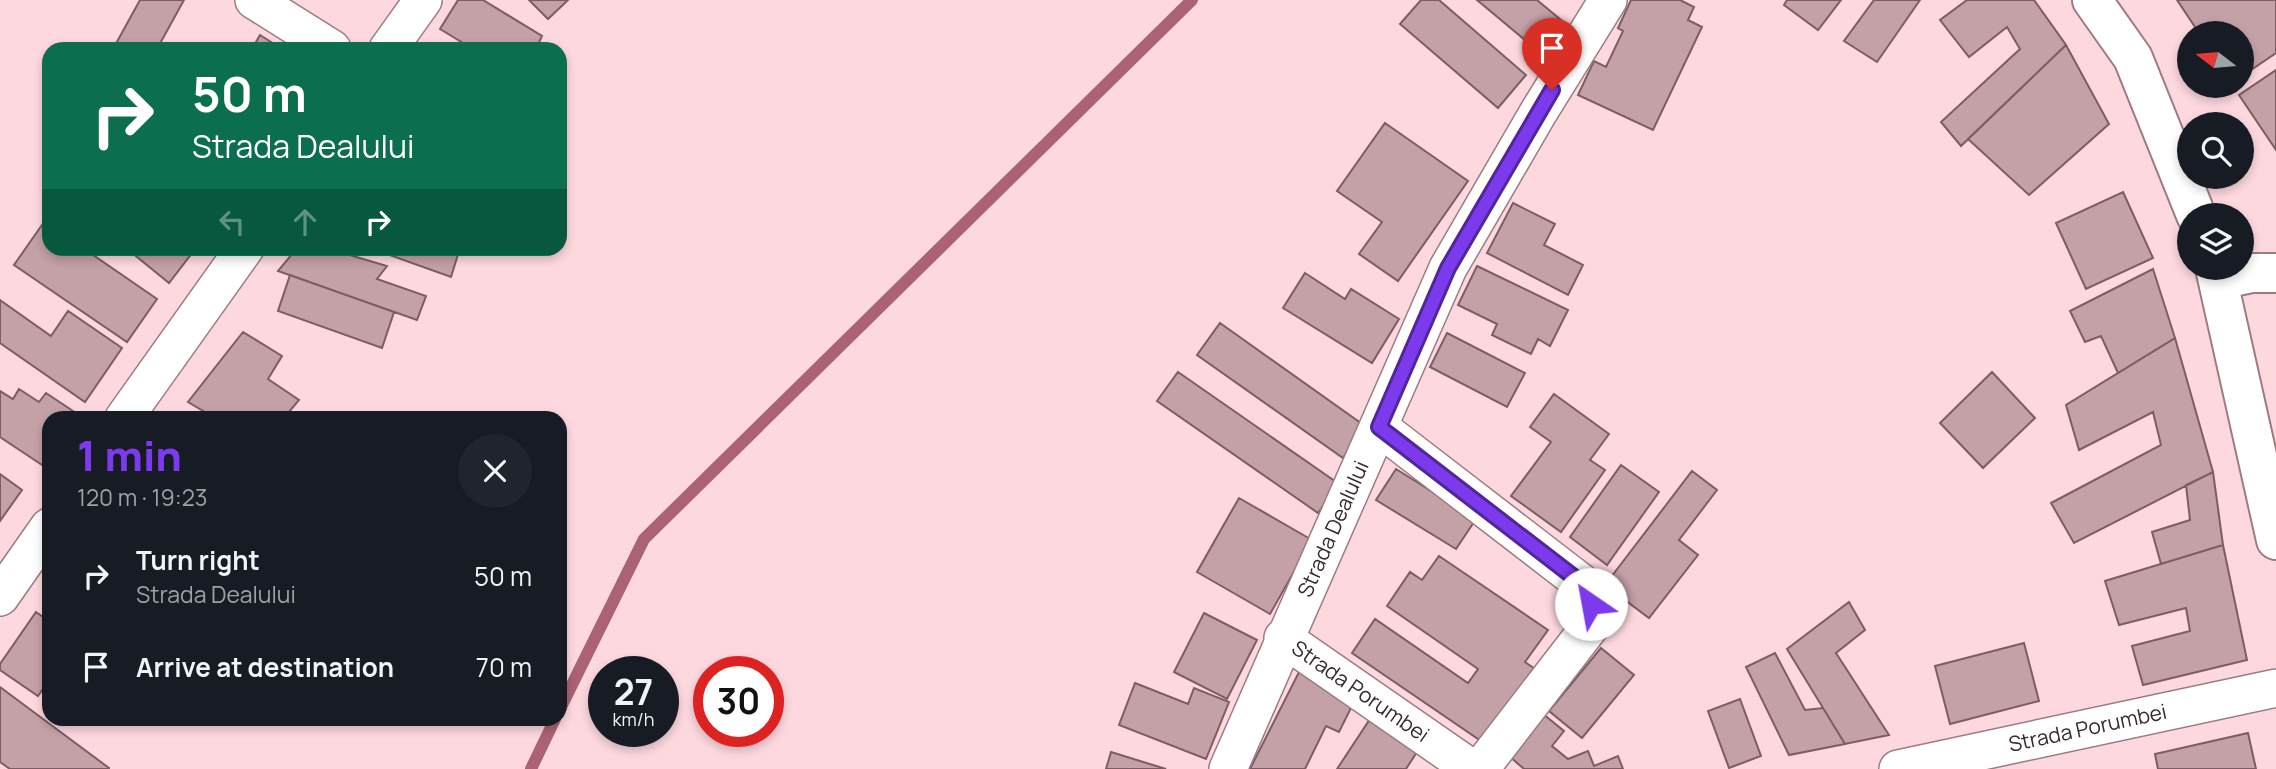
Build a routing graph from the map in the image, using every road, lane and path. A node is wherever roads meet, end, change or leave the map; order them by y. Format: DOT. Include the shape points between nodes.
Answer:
graph roads {
  1 [pos="254,0"];
  2 [pos="423,0"];
  3 [pos="1608,0"];
  4 [pos="2092,0"];
  5 [pos="321,42"];
  6 [pos="393,42"];
  7 [pos="2191,203"];
  8 [pos="239,256"];
  9 [pos="2254,273"];
  10 [pos="2276,273"];
  11 [pos="2218,280"];
  12 [pos="129,411"];
  13 [pos="1379,427"];
  14 [pos="42,537"];
  15 [pos="2276,537"];
  16 [pos="0,597"];
  17 [pos="1283,638"];
  18 [pos="2276,688"];
  19 [pos="1228,769"];
  20 [pos="1472,769"];
  21 [pos="1480,769"];
  22 [pos="1898,769"];
  1 -- 5 [label="street"];
  2 -- 6 [label="street"];
  3 -- 13 [label="street, Strada Dealului" via="1448,268"];
  4 -- 7 [label="main road" via="2133,58"];
  8 -- 12 [label="street"];
  9 -- 10 [label="main road"];
  11 -- 15 [label="main road"];
  13 -- 17 [label="street, Strada Dealului"];
  13 -- 21 [label="street" via="1588,588 1595,620"];
  14 -- 16 [label="street"];
  17 -- 19 [label="street, Strada Dealului"];
  17 -- 20 [label="street, Strada Porumbei"];
  18 -- 22 [label="street, Strada Porumbei"];
}
